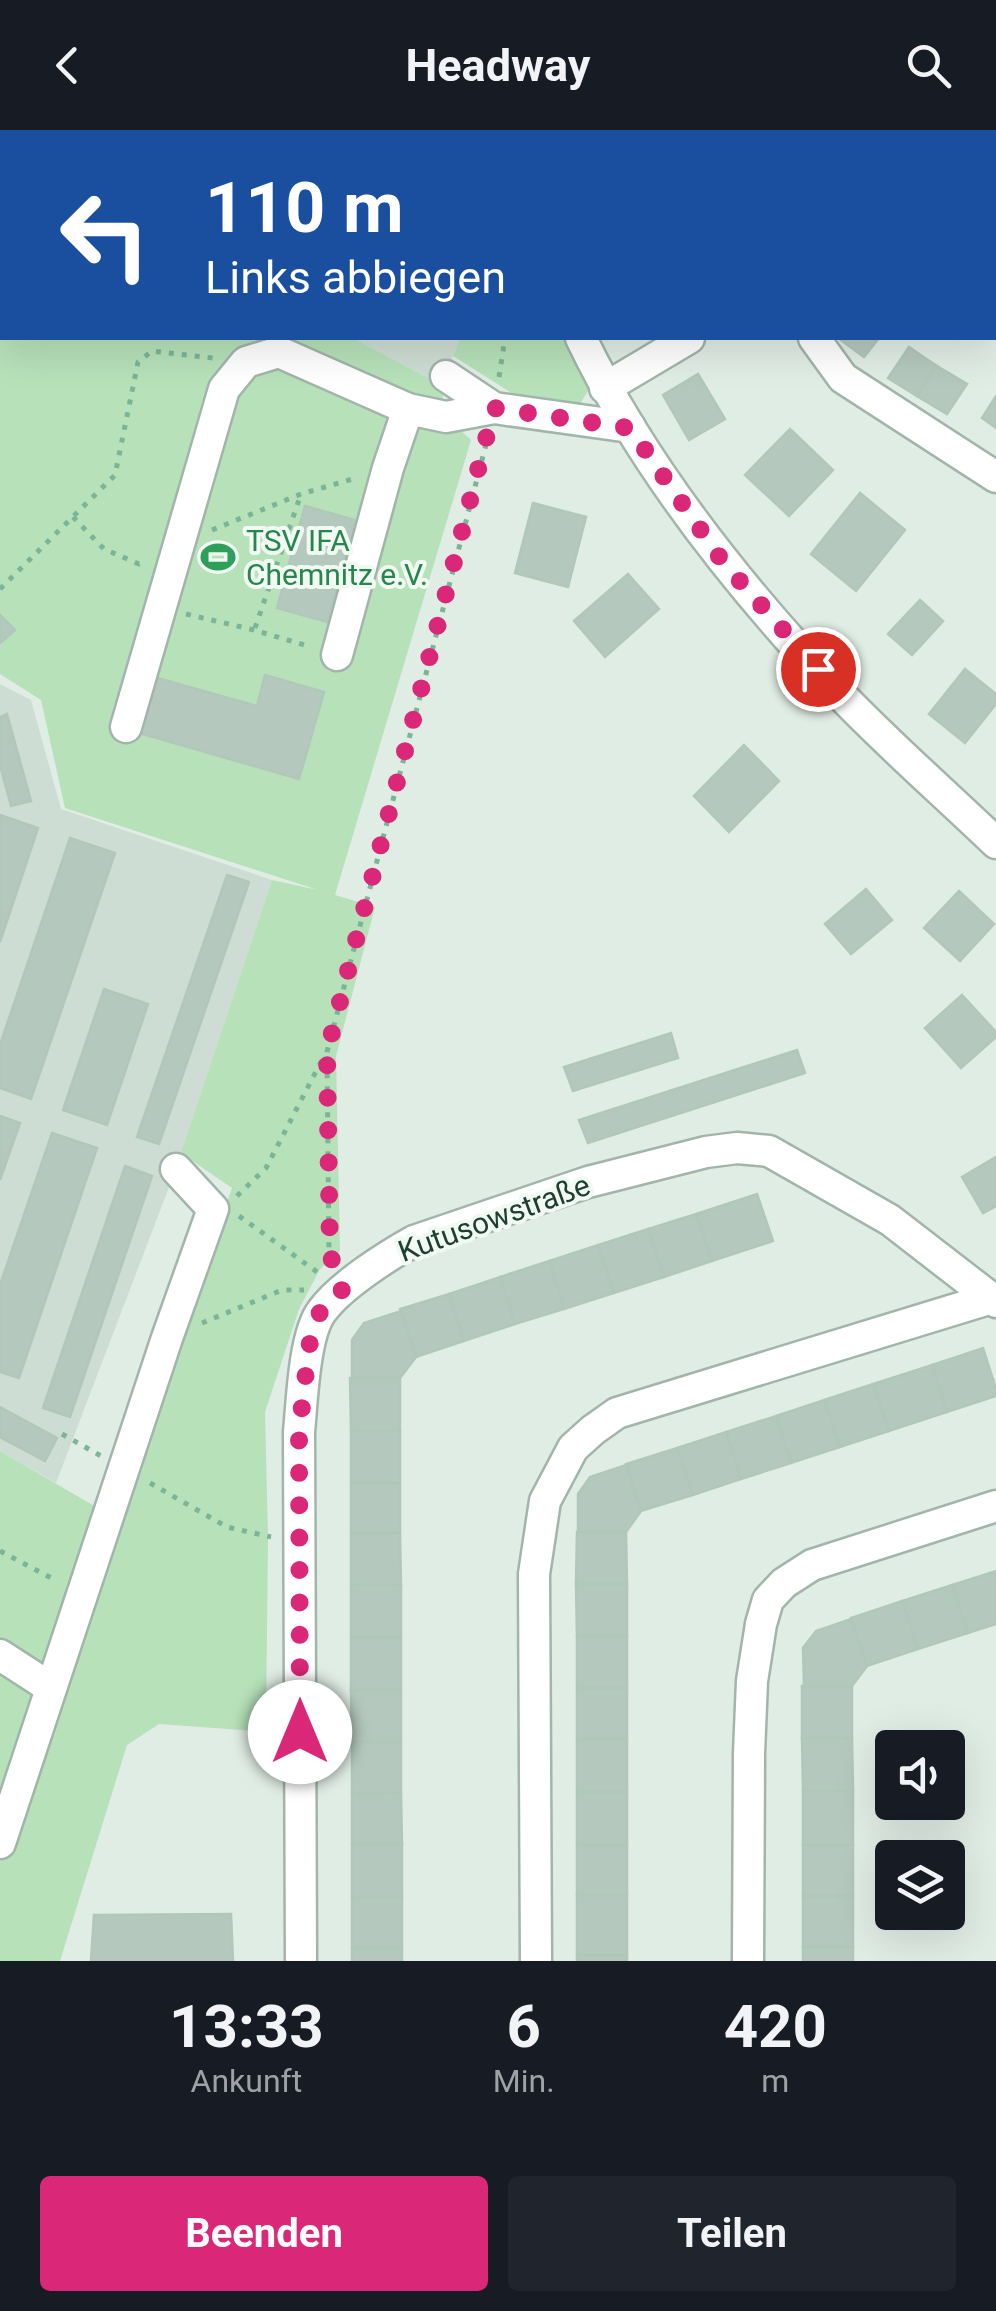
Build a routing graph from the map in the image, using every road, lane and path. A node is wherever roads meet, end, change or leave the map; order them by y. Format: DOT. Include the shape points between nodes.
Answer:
graph roads {
  1 [pos="583,340"];
  2 [pos="686,340"];
  3 [pos="816,340"];
  4 [pos="246,362"];
  5 [pos="446,376"];
  6 [pos="606,388"];
  7 [pos="494,408"];
  8 [pos="408,409"];
  9 [pos="630,428"];
  10 [pos="388,468"];
  11 [pos="996,477"];
  12 [pos="301,494"];
  13 [pos="73,517"];
  14 [pos="180,543"];
  15 [pos="0,590"];
  16 [pos="160,608"];
  17 [pos="254,630"];
  18 [pos="338,655"];
  19 [pos="126,727"];
  20 [pos="996,843"];
  21 [pos="327,1052"];
  22 [pos="176,1169"];
  23 [pos="219,1207"];
  24 [pos="342,1291"];
  25 [pos="994,1300"];
  26 [pos="167,1338"];
  27 [pos="151,1484"];
  28 [pos="996,1506"];
  29 [pos="299,1536"];
  30 [pos="0,1550"];
  31 [pos="82,1594"];
  32 [pos="0,1655"];
  33 [pos="51,1688"];
  34 [pos="0,1843"];
  35 [pos="301,1961"];
  36 [pos="536,1961"];
  37 [pos="748,1961"];
  1 -- 6 [label="street"];
  2 -- 6 [label="street"];
  3 -- 11 [label="street" via="844,378"];
  4 -- 8 [label="street" via="279,352"];
  4 -- 13 [label="path" via="152,352 138,362 115,475"];
  4 -- 14 [label="street" via="224,389"];
  5 -- 7 [label="street"];
  6 -- 9 [label="street"];
  7 -- 8 [label="street" via="446,416"];
  7 -- 9 [label="street"];
  7 -- 21 [label="path"];
  8 -- 10 [label="street"];
  9 -- 20 [label="street" via="723,562 842,696"];
  10 -- 12 [label="path"];
  10 -- 18 [label="street"];
  12 -- 14 [label="path"];
  12 -- 17 [label="path"];
  13 -- 14 [label="path" via="104,548 139,564"];
  13 -- 15 [label="path"];
  14 -- 16 [label="street"];
  16 -- 17 [label="path"];
  16 -- 19 [label="street"];
  17 -- 18 [label="path"];
  21 -- 23 [label="path" via="266,1168"];
  21 -- 24 [label="path" via="330,1254"];
  22 -- 23 [label="street"];
  23 -- 24 [label="path"];
  23 -- 26 [label="street"];
  24 -- 25 [label="street, Kutusowstraße" via="414,1241 588,1182 737,1148 769,1152 890,1220"];
  24 -- 26 [label="path" via="282,1290"];
  24 -- 29 [label="street, Kutusowstraße" via="320,1312 309,1346 299,1432"];
  25 -- 36 [label="street, Kutusowstraße" via="617,1413 573,1448 545,1502 534,1574"];
  26 -- 31 [label="street"];
  27 -- 29 [label="path" via="227,1527"];
  28 -- 37 [label="street" via="812,1565 768,1600 752,1681"];
  29 -- 35 [label="street, Kutusowstraße"];
  30 -- 31 [label="path"];
  31 -- 33 [label="street"];
  32 -- 33 [label="street"];
  33 -- 34 [label="street"];
}
